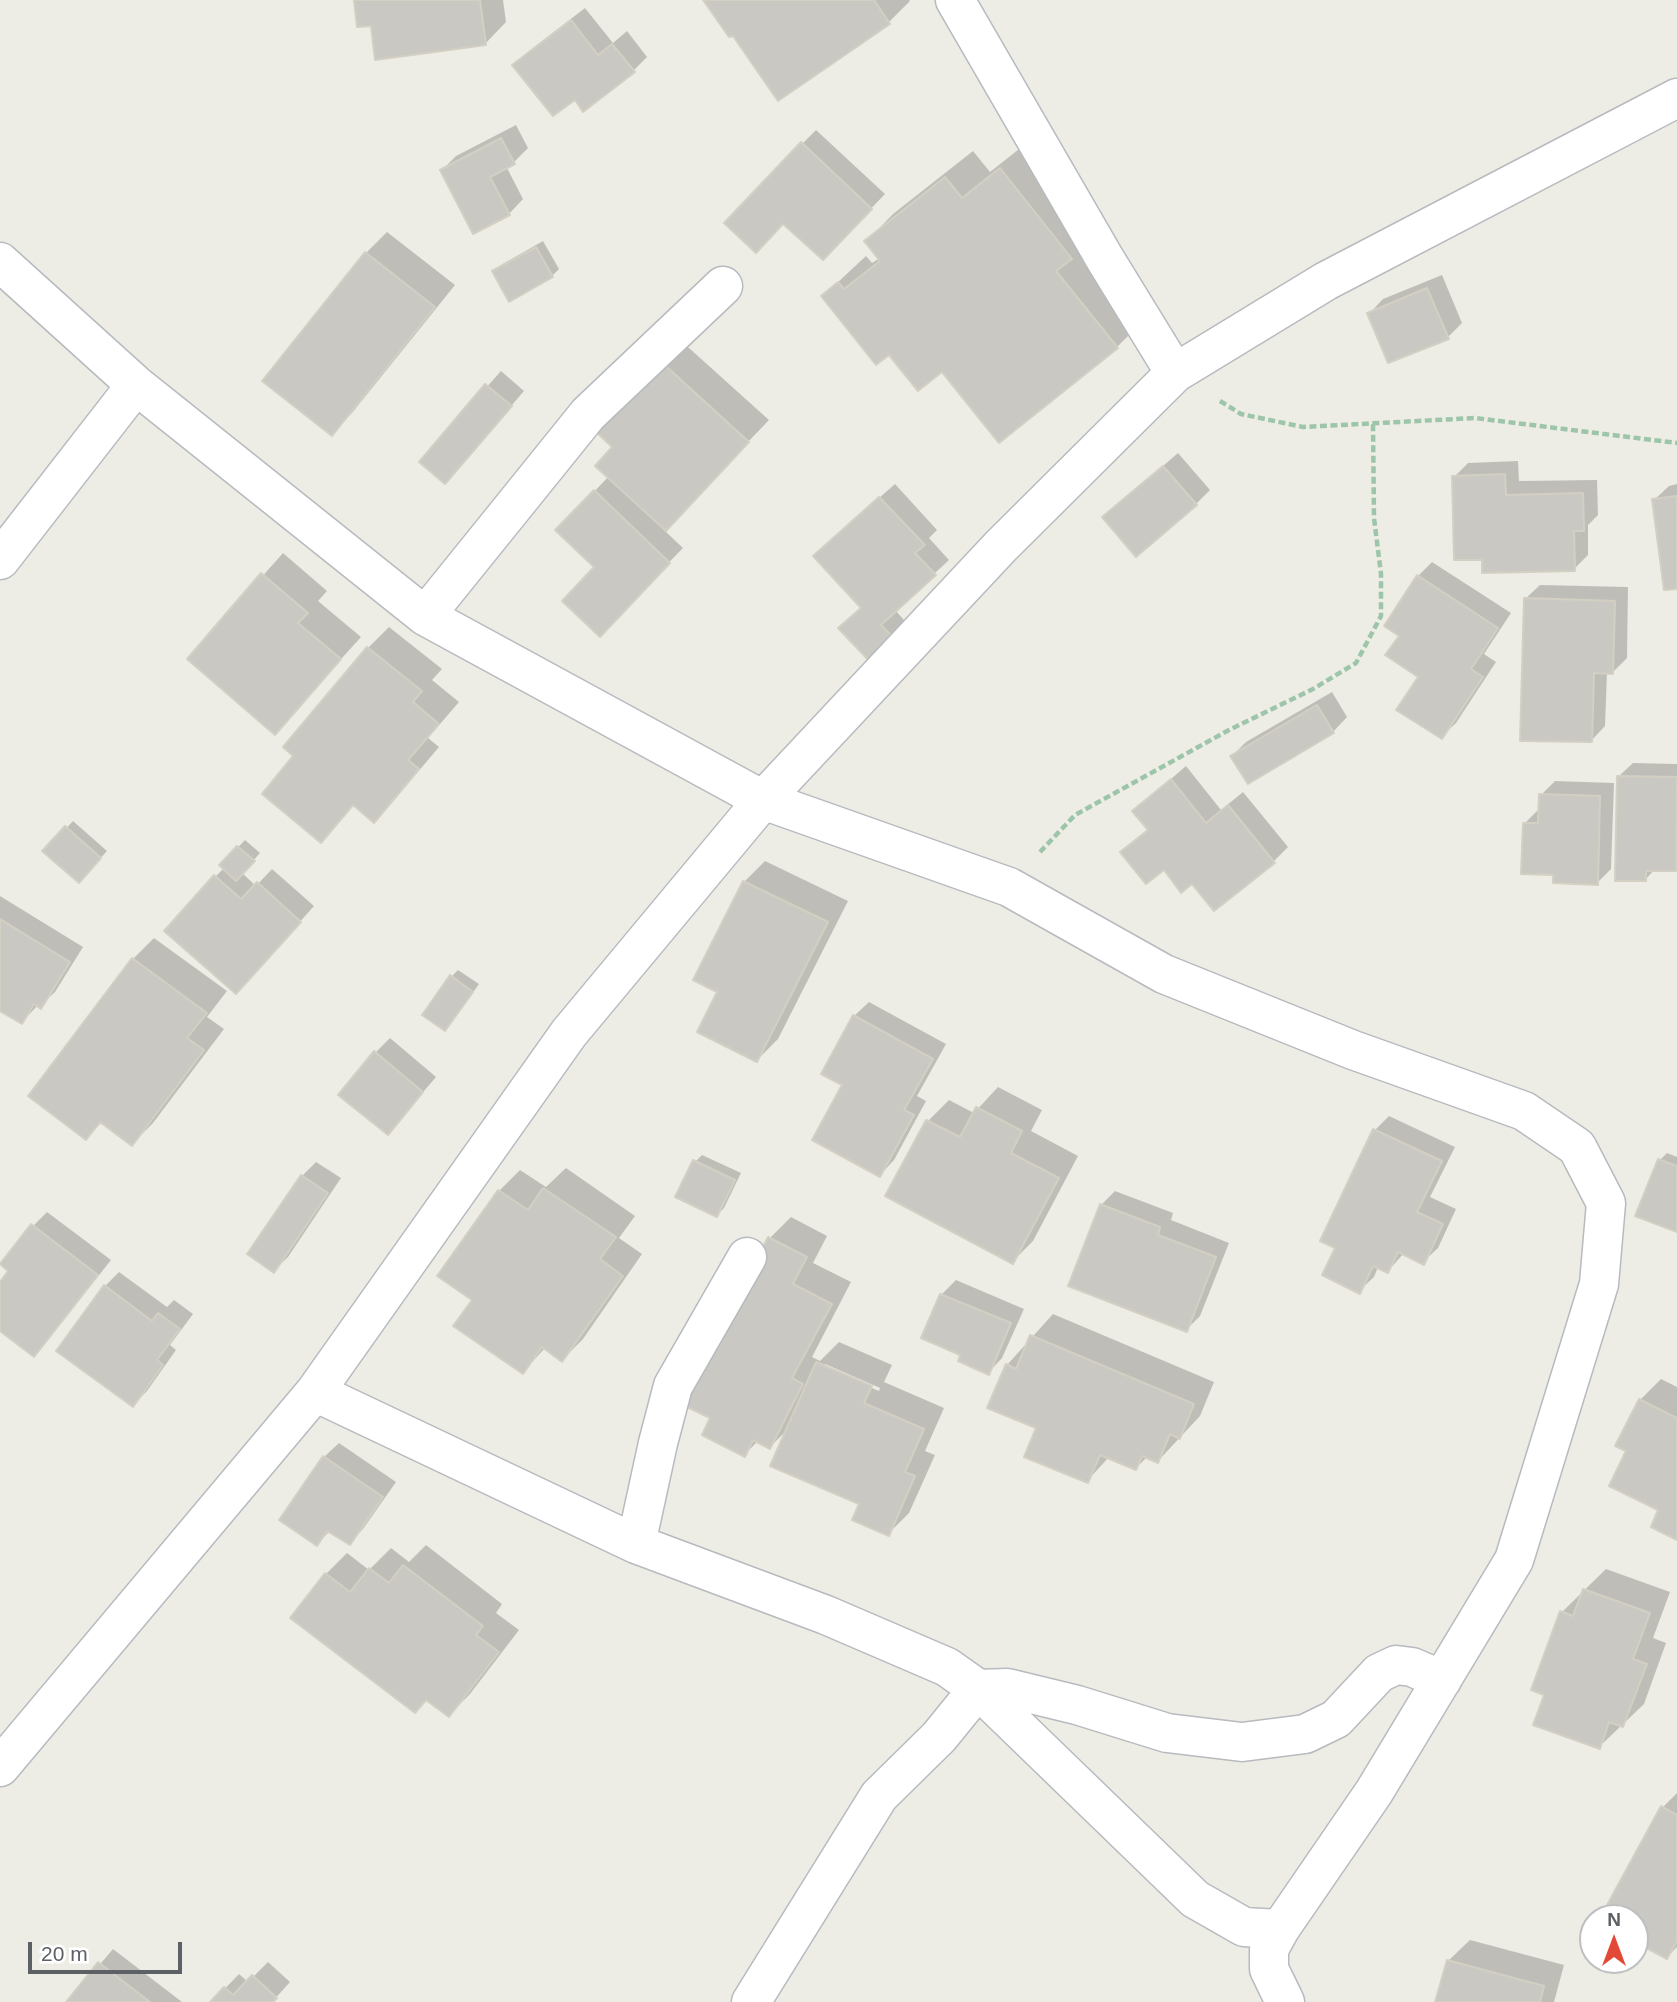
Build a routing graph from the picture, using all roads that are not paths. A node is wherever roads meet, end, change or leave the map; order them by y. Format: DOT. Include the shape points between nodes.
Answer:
graph roads {
  1 [pos="955,0"];
  2 [pos="1677,98"];
  3 [pos="0,262"];
  4 [pos="723,286"];
  5 [pos="1175,373"];
  6 [pos="136,385"];
  7 [pos="0,560"];
  8 [pos="425,616"];
  9 [pos="763,800"];
  10 [pos="747,1257"];
  11 [pos="314,1392"];
  12 [pos="636,1544"];
  13 [pos="1442,1680"];
  14 [pos="978,1689"];
  15 [pos="0,1767"];
  16 [pos="1280,1928"];
  17 [pos="751,2002"];
  18 [pos="1284,2002"];
  1 -- 5 [label="street"];
  2 -- 5 [label="street" via="1326,281"];
  3 -- 6 [label="street"];
  4 -- 8 [label="street" via="588,414"];
  5 -- 9 [label="street" via="1001,546"];
  6 -- 7 [label="street"];
  6 -- 8 [label="street"];
  8 -- 9 [label="street"];
  9 -- 11 [label="street" via="569,1033"];
  9 -- 13 [label="street" via="1009,887 1164,974 1353,1050 1524,1111 1577,1147 1606,1203 1599,1284 1514,1560"];
  10 -- 12 [label="street" via="673,1386"];
  11 -- 12 [label="street"];
  11 -- 15 [label="street"];
  12 -- 14 [label="street" via="826,1615 947,1667"];
  13 -- 14 [label="street" via="1396,1665 1379,1672 1336,1719 1305,1734 1242,1742 1167,1733 1007,1688"];
  13 -- 16 [label="street" via="1374,1792"];
  14 -- 16 [label="street" via="1195,1899 1244,1927"];
  14 -- 17 [label="street" via="939,1737 879,1796"];
  16 -- 18 [label="street" via="1269,1949 1269,1969"];
}
